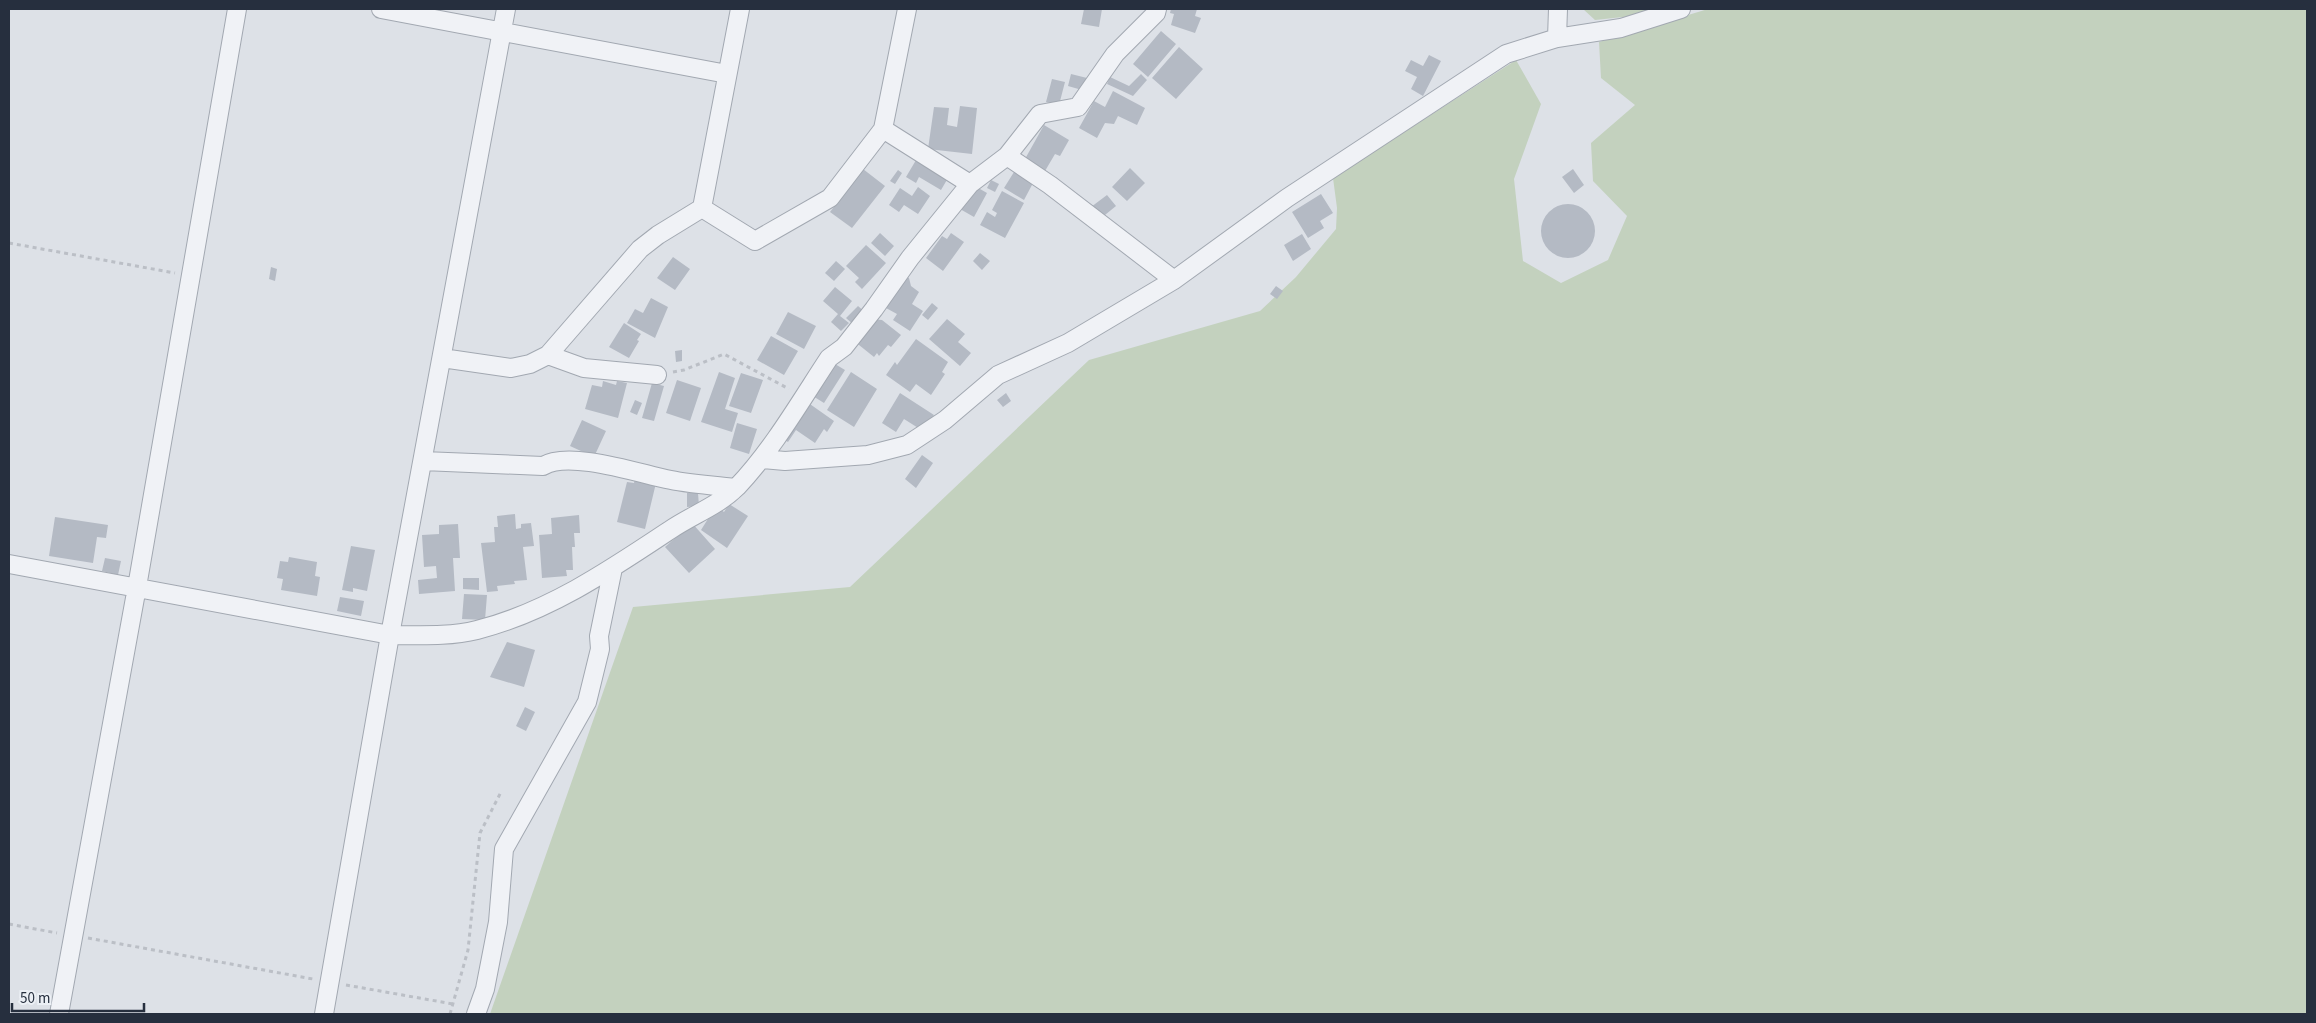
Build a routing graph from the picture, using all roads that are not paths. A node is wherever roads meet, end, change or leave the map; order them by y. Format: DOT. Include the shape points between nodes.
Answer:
graph roads {
  1 [pos="237,9"];
  2 [pos="381,9"];
  3 [pos="506,9"];
  4 [pos="740,9"];
  5 [pos="907,9"];
  6 [pos="1157,9"];
  7 [pos="1558,9"];
  8 [pos="1681,9"];
  9 [pos="501,32"];
  10 [pos="1557,38"];
  11 [pos="727,74"];
  12 [pos="883,129"];
  13 [pos="1007,156"];
  14 [pos="970,184"];
  15 [pos="702,208"];
  16 [pos="1174,280"];
  17 [pos="548,355"];
  18 [pos="442,358"];
  19 [pos="657,375"];
  20 [pos="762,459"];
  21 [pos="423,461"];
  22 [pos="735,488"];
  23 [pos="9,564"];
  24 [pos="613,568"];
  25 [pos="136,587"];
  26 [pos="390,635"];
  27 [pos="59,1014"];
  28 [pos="324,1014"];
  29 [pos="476,1014"];
  1 -- 25 [label="street"];
  2 -- 9 [label="street"];
  3 -- 9 [label="street"];
  4 -- 11 [label="street"];
  5 -- 12 [label="street"];
  6 -- 13 [label="street" via="1115,54 1078,107 1040,114"];
  7 -- 10 [label="street"];
  8 -- 10 [label="street" via="1622,28"];
  9 -- 11 [label="street"];
  9 -- 18 [label="street"];
  10 -- 16 [label="street" via="1506,54 1287,198"];
  11 -- 15 [label="street"];
  12 -- 14 [label="street"];
  12 -- 15 [label="street" via="830,198 755,241"];
  13 -- 14 [label="street"];
  13 -- 16 [label="street"];
  14 -- 20 [label="street" via="844,347 829,358"];
  15 -- 17 [label="street" via="640,249"];
  16 -- 20 [label="street" via="1068,343 998,375 945,420 907,445 868,455 785,461"];
  17 -- 18 [label="street" via="530,364 511,368"];
  17 -- 19 [label="street" via="584,368"];
  18 -- 21 [label="street"];
  20 -- 22 [label="street"];
  21 -- 22 [label="street" via="543,466 551,461 607,464 668,480"];
  21 -- 26 [label="street"];
  22 -- 24 [label="street" via="716,504"];
  23 -- 25 [label="street"];
  24 -- 26 [label="street" via="542,607 477,630 446,635"];
  24 -- 29 [label="street" via="599,636 600,649 586,702 504,849 498,922 485,989"];
  25 -- 26 [label="street"];
  25 -- 27 [label="street"];
  26 -- 28 [label="street"];
}
